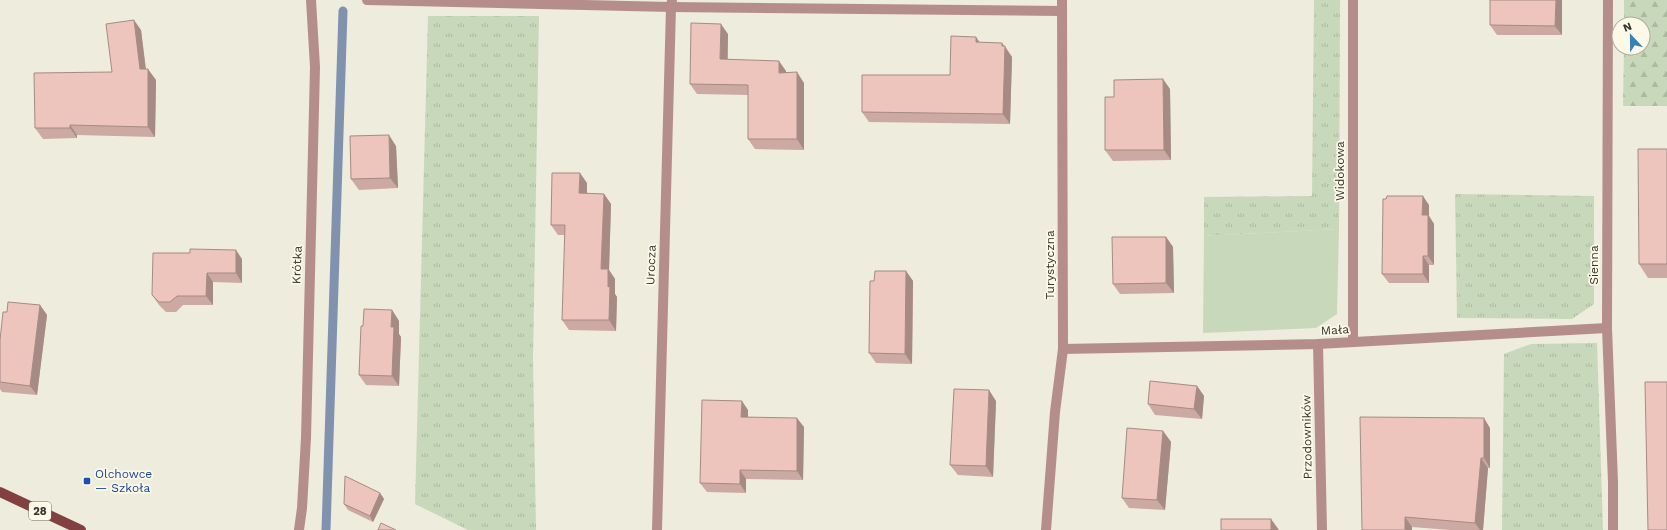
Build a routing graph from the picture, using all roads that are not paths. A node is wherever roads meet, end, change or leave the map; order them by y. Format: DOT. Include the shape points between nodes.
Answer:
graph roads {
  1 [pos="311,0"];
  2 [pos="367,0"];
  3 [pos="1062,0"];
  4 [pos="1353,0"];
  5 [pos="1608,0"];
  6 [pos="671,3"];
  7 [pos="1062,11"];
  8 [pos="1607,328"];
  9 [pos="1353,342"];
  10 [pos="1318,344"];
  11 [pos="1063,349"];
  12 [pos="0,492"];
  13 [pos="81,530"];
  14 [pos="298,530"];
  15 [pos="657,530"];
  16 [pos="1046,530"];
  17 [pos="1322,530"];
  18 [pos="1613,530"];
  1 -- 14 [label="street, Krótka" via="316,67 306,438 302,508"];
  2 -- 6 [label="street"];
  3 -- 7 [label="street, Turystyczna"];
  4 -- 9 [label="street, Widokowa"];
  5 -- 8 [label="street, Sienna"];
  6 -- 7 [label="street"];
  6 -- 15 [label="street, Urocza"];
  7 -- 11 [label="street, Turystyczna"];
  8 -- 9 [label="street, Mała"];
  8 -- 18 [label="street, Sienna"];
  9 -- 10 [label="street, Mała"];
  10 -- 11 [label="street, Mała"];
  10 -- 17 [label="street, Przodowników"];
  11 -- 16 [label="street, Turystyczna"];
  12 -- 13 [label="main road, 28"];
}
